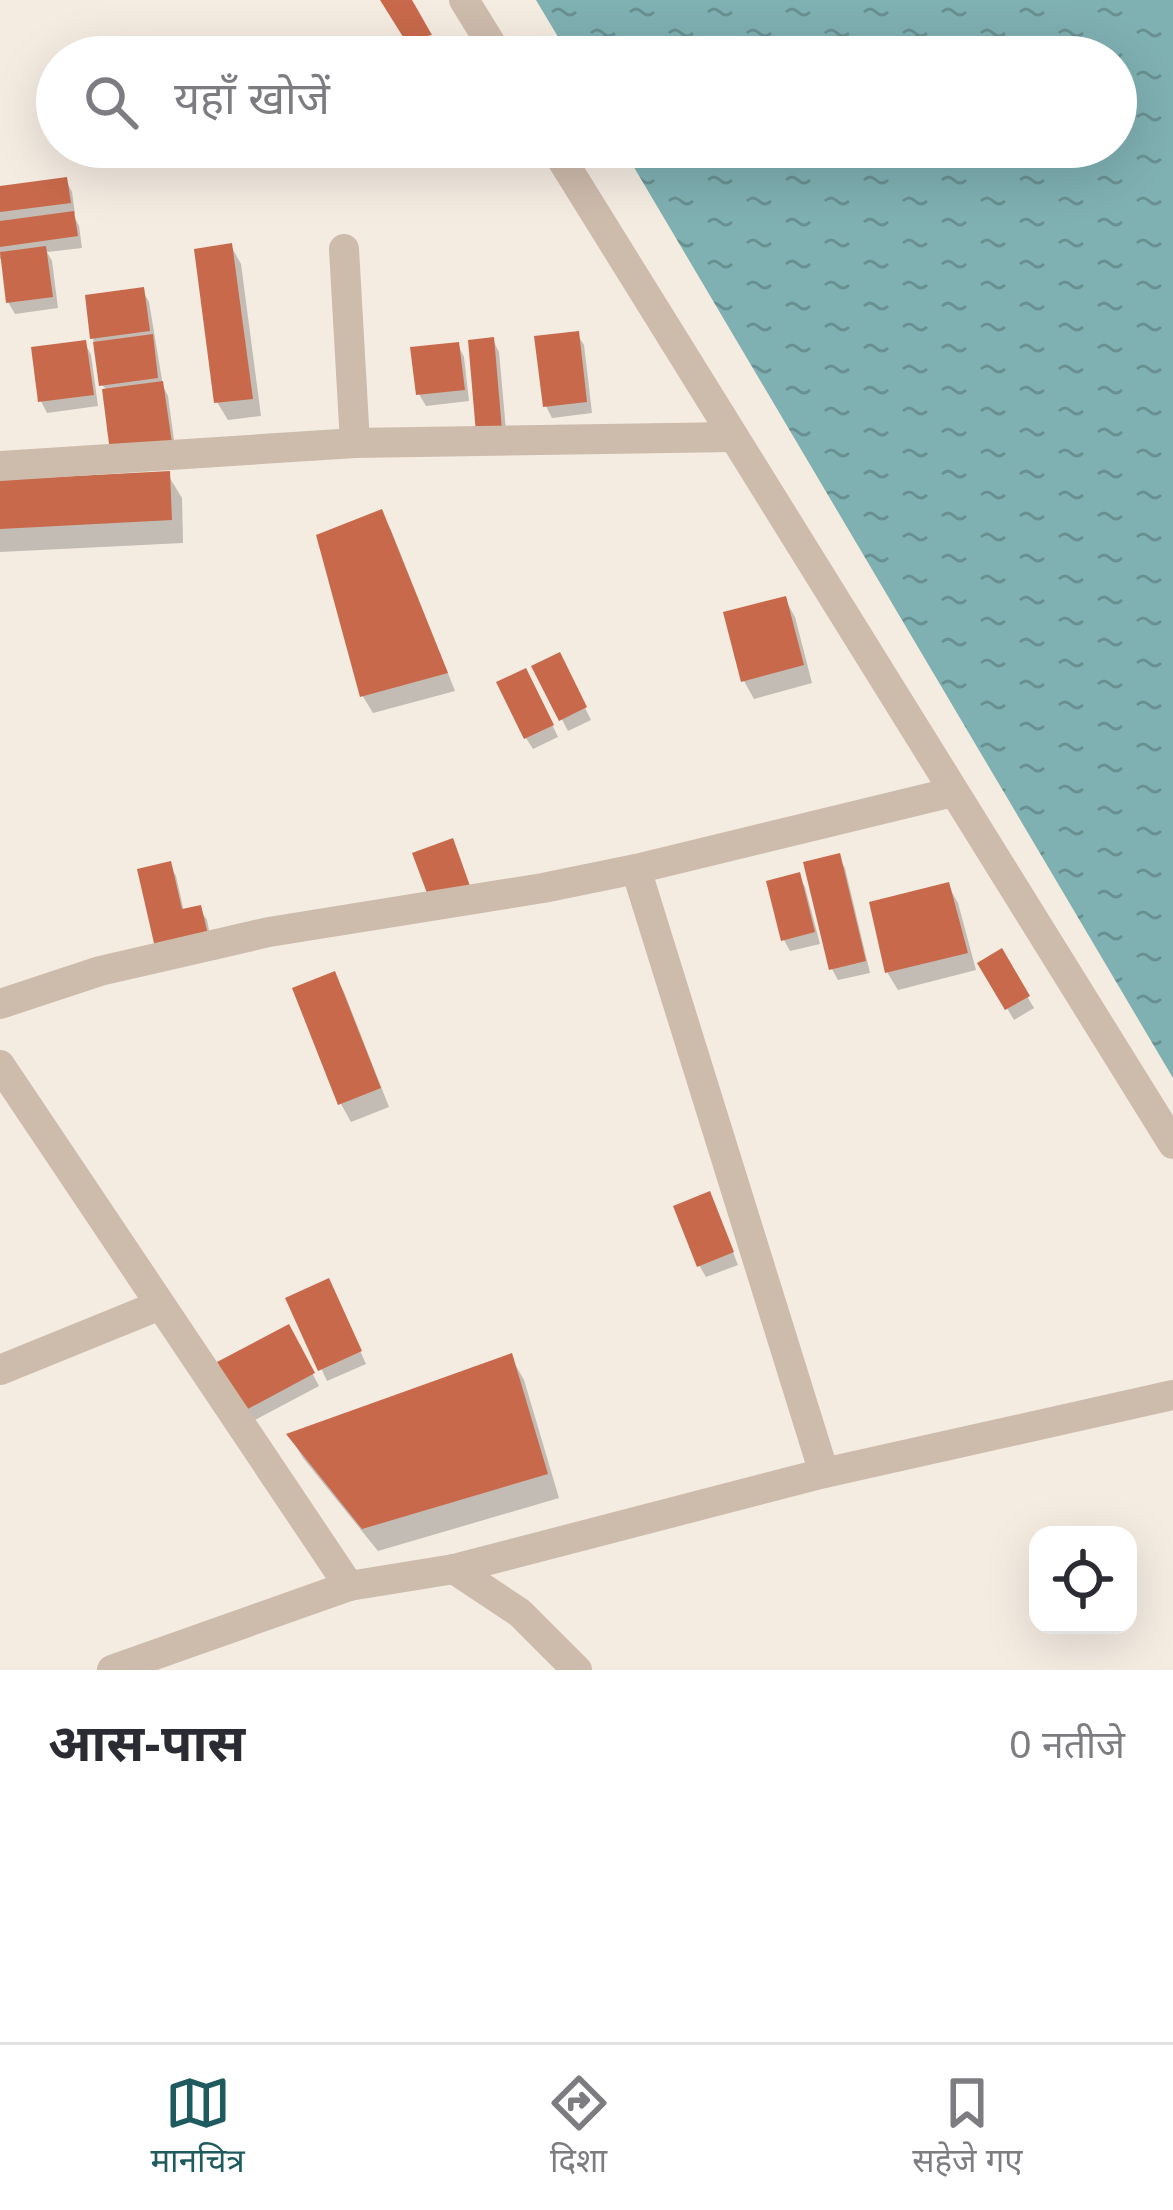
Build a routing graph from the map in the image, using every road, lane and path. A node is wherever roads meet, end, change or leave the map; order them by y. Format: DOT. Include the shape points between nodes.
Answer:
graph roads {
  1 [pos="464,0"];
  2 [pos="486,36"];
  3 [pos="567,168"];
  4 [pos="344,249"];
  5 [pos="734,437"];
  6 [pos="355,443"];
  7 [pos="0,466"];
  8 [pos="953,792"];
  9 [pos="636,869"];
  10 [pos="0,1004"];
  11 [pos="0,1065"];
  12 [pos="1173,1144"];
  13 [pos="160,1305"];
  14 [pos="0,1370"];
  15 [pos="1173,1394"];
  16 [pos="824,1473"];
  17 [pos="454,1569"];
  18 [pos="349,1586"];
  19 [pos="112,1670"];
  20 [pos="577,1670"];
  1 -- 2 [label="street"];
  3 -- 5 [label="street"];
  4 -- 6 [label="street"];
  5 -- 6 [label="street"];
  5 -- 8 [label="street"];
  6 -- 7 [label="street"];
  8 -- 9 [label="street"];
  8 -- 12 [label="street"];
  9 -- 10 [label="street" via="269,932 100,971"];
  9 -- 16 [label="street"];
  11 -- 13 [label="street"];
  13 -- 14 [label="street"];
  13 -- 18 [label="street"];
  15 -- 16 [label="street"];
  16 -- 17 [label="street"];
  17 -- 18 [label="street"];
  17 -- 20 [label="street" via="520,1613"];
  18 -- 19 [label="street"];
}
